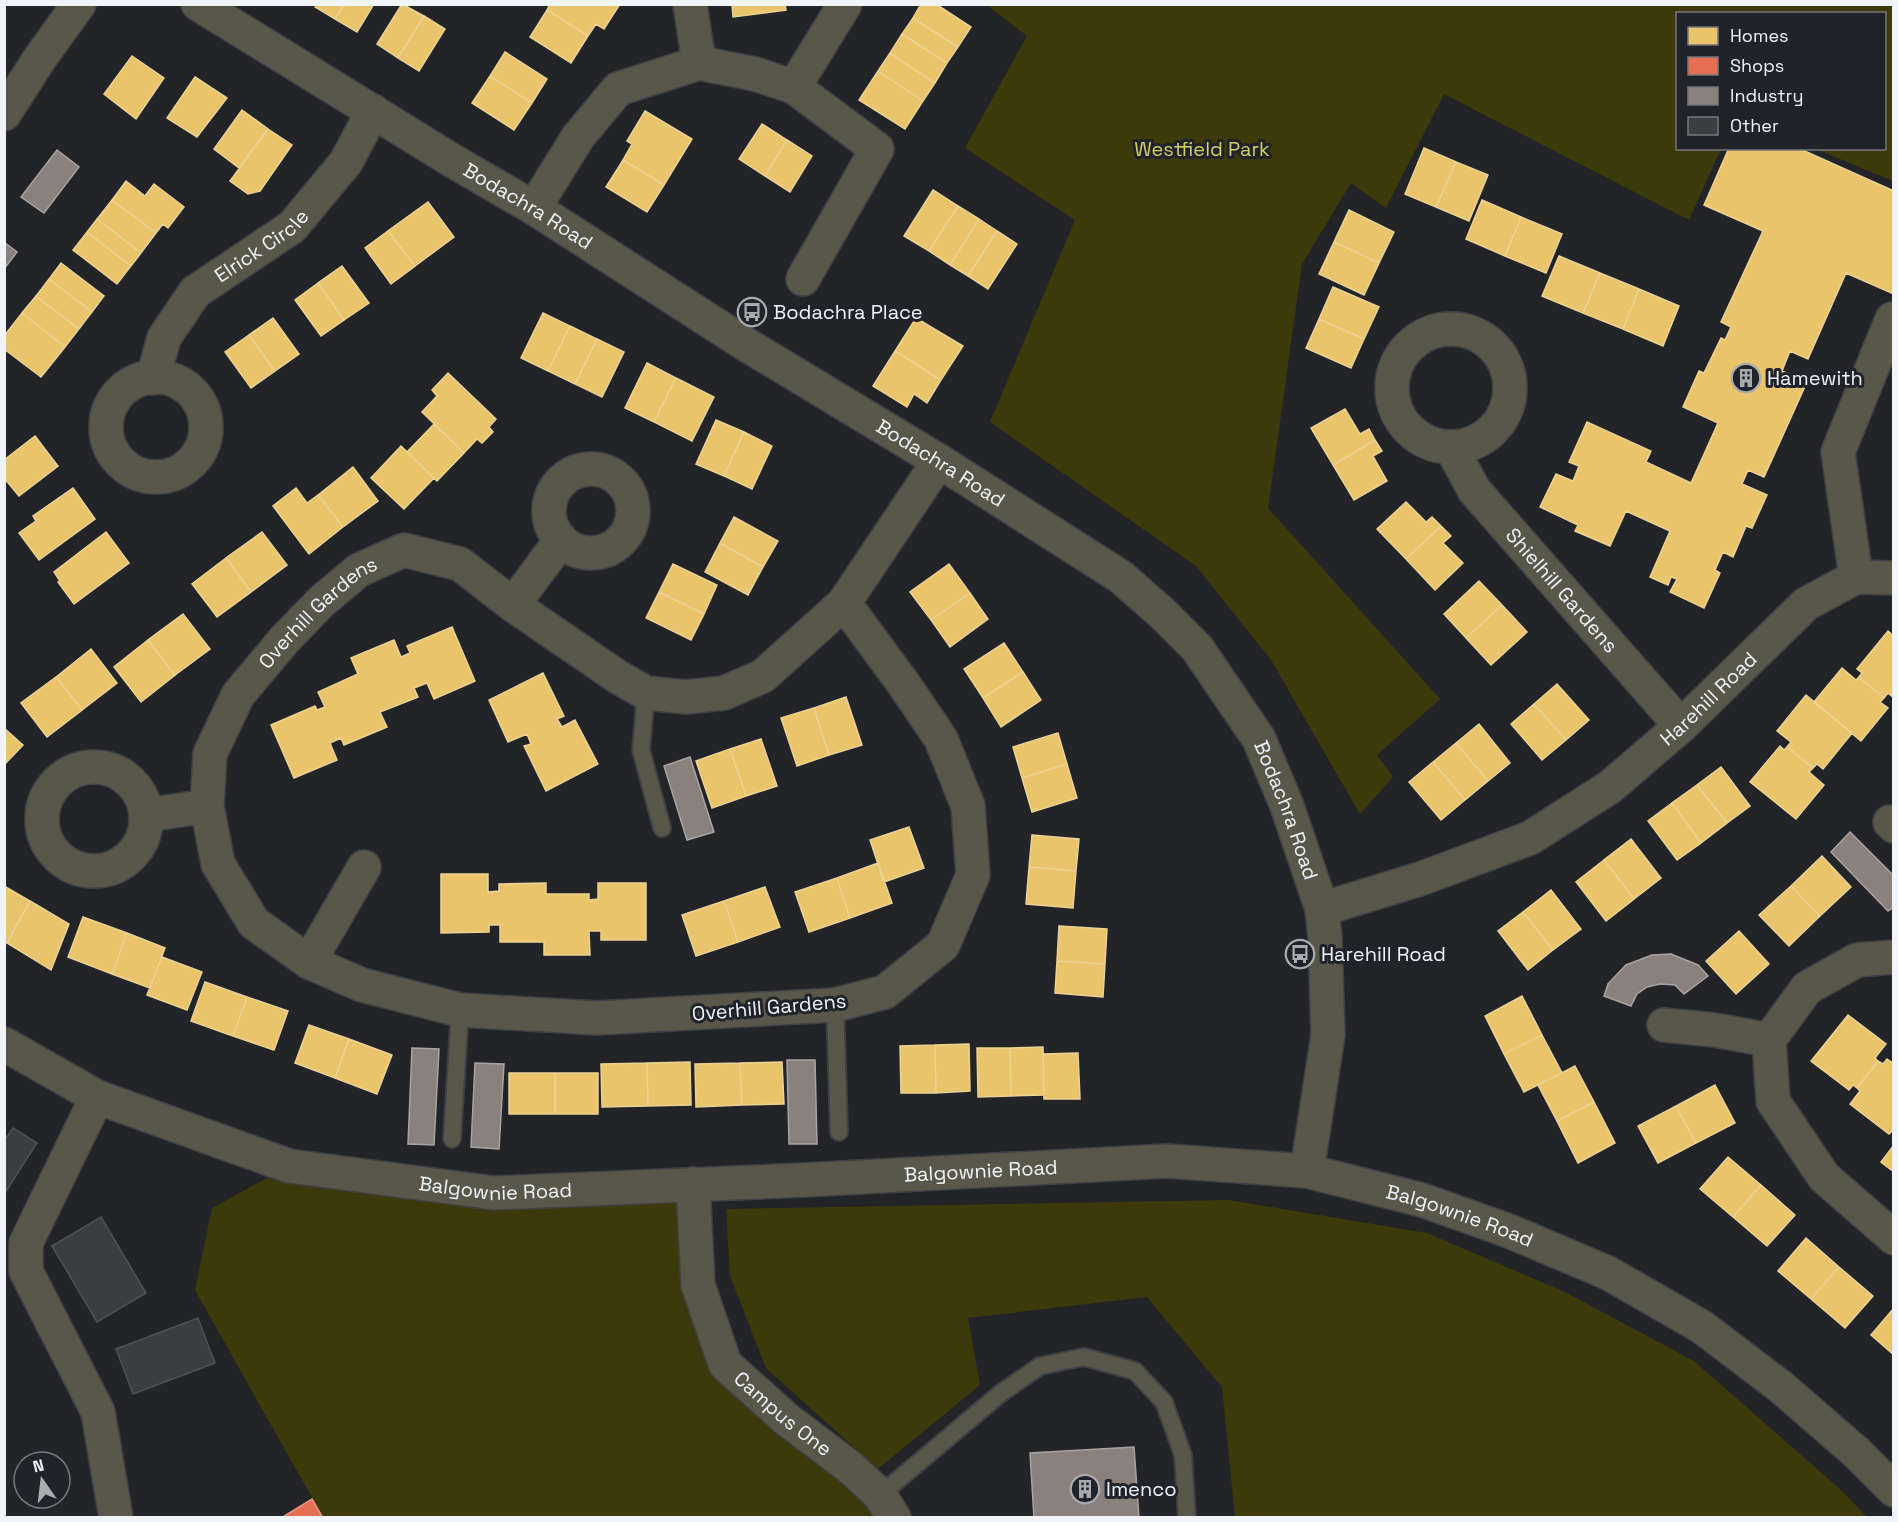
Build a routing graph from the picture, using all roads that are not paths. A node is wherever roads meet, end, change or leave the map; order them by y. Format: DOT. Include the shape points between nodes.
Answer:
graph roads {
  1 [pos="79,4"];
  2 [pos="198,4"];
  3 [pos="690,4"];
  4 [pos="845,4"];
  5 [pos="699,63"];
  6 [pos="794,87"];
  7 [pos="373,111"];
  8 [pos="4,114"];
  9 [pos="534,208"];
  10 [pos="803,279"];
  11 [pos="1892,319"];
  12 [pos="153,378"];
  13 [pos="1451,447"];
  14 [pos="939,461"];
  15 [pos="561,540"];
  16 [pos="1856,577"];
  17 [pos="1893,578"];
  18 [pos="844,603"];
  19 [pos="513,605"];
  20 [pos="646,693"];
  21 [pos="1681,726"];
  22 [pos="207,806"];
  23 [pos="147,815"];
  24 [pos="662,828"];
  25 [pos="364,867"];
  26 [pos="1323,909"];
  27 [pos="1893,957"];
  28 [pos="309,962"];
  29 [pos="835,1005"];
  30 [pos="460,1010"];
  31 [pos="1664,1025"];
  32 [pos="1769,1040"];
  33 [pos="4,1044"];
  34 [pos="97,1097"];
  35 [pos="839,1132"];
  36 [pos="452,1138"];
  37 [pos="1307,1171"];
  38 [pos="693,1184"];
  39 [pos="1893,1238"];
  40 [pos="1893,1490"];
  41 [pos="887,1506"];
  42 [pos="116,1518"];
  43 [pos="1187,1518"];
  1 -- 8 [label="street"];
  2 -- 7 [label="street, Bodachra Road"];
  3 -- 5 [label="street"];
  4 -- 6 [label="street"];
  5 -- 6 [label="street" via="755,74"];
  5 -- 9 [label="street" via="618,89 579,137"];
  6 -- 10 [label="street" via="877,149"];
  7 -- 9 [label="street, Bodachra Road"];
  7 -- 12 [label="street, Elrick Circle" via="346,162 292,227 195,292 164,338"];
  9 -- 14 [label="street, Bodachra Road" via="747,345"];
  11 -- 16 [label="street" via="1838,452"];
  13 -- 21 [label="street, Shielhill Gardens" via="1474,490"];
  14 -- 18 [label="street, Overhill Gardens"];
  14 -- 26 [label="street, Bodachra Road" via="1121,577 1197,648 1259,739"];
  15 -- 19 [label="street"];
  16 -- 17 [label="street, Harehill Road"];
  16 -- 21 [label="street, Harehill Road" via="1806,604"];
  18 -- 20 [label="street, Overhill Gardens" via="763,676 724,693 686,697"];
  18 -- 29 [label="street, Overhill Gardens" via="941,739 968,806 974,875 943,945 885,992"];
  19 -- 20 [label="street, Overhill Gardens"];
  19 -- 22 [label="street, Overhill Gardens" via="460,564 404,550 359,570 285,639 238,695 210,754"];
  20 -- 24 [label="lane" via="642,750"];
  21 -- 26 [label="street, Harehill Road" via="1610,788 1530,838 1420,879"];
  22 -- 23 [label="street"];
  22 -- 28 [label="street, Overhill Gardens" via="218,864 254,923"];
  25 -- 28 [label="street"];
  26 -- 37 [label="street, Bodachra Road" via="1328,1035"];
  27 -- 32 [label="street" via="1857,960 1807,988"];
  28 -- 30 [label="street, Overhill Gardens" via="362,986"];
  29 -- 30 [label="street, Overhill Gardens" via="597,1018"];
  29 -- 35 [label="lane"];
  30 -- 36 [label="lane"];
  31 -- 32 [label="street"];
  32 -- 39 [label="street" via="1773,1101 1824,1177"];
  33 -- 34 [label="street, Balgownie Road"];
  34 -- 38 [label="street, Balgownie Road" via="289,1166 494,1193"];
  34 -- 42 [label="street" via="26,1243 26,1271 98,1412"];
  37 -- 38 [label="street, Balgownie Road" via="1167,1161"];
  37 -- 40 [label="street, Balgownie Road" via="1422,1200 1608,1273 1702,1327 1781,1387"];
  38 -- 41 [label="street, Campus One" via="698,1285 725,1364 785,1418 851,1468"];
  41 -- 43 [label="lane" via="994,1399 1040,1366 1084,1357 1135,1371 1164,1402 1183,1455"];
}
